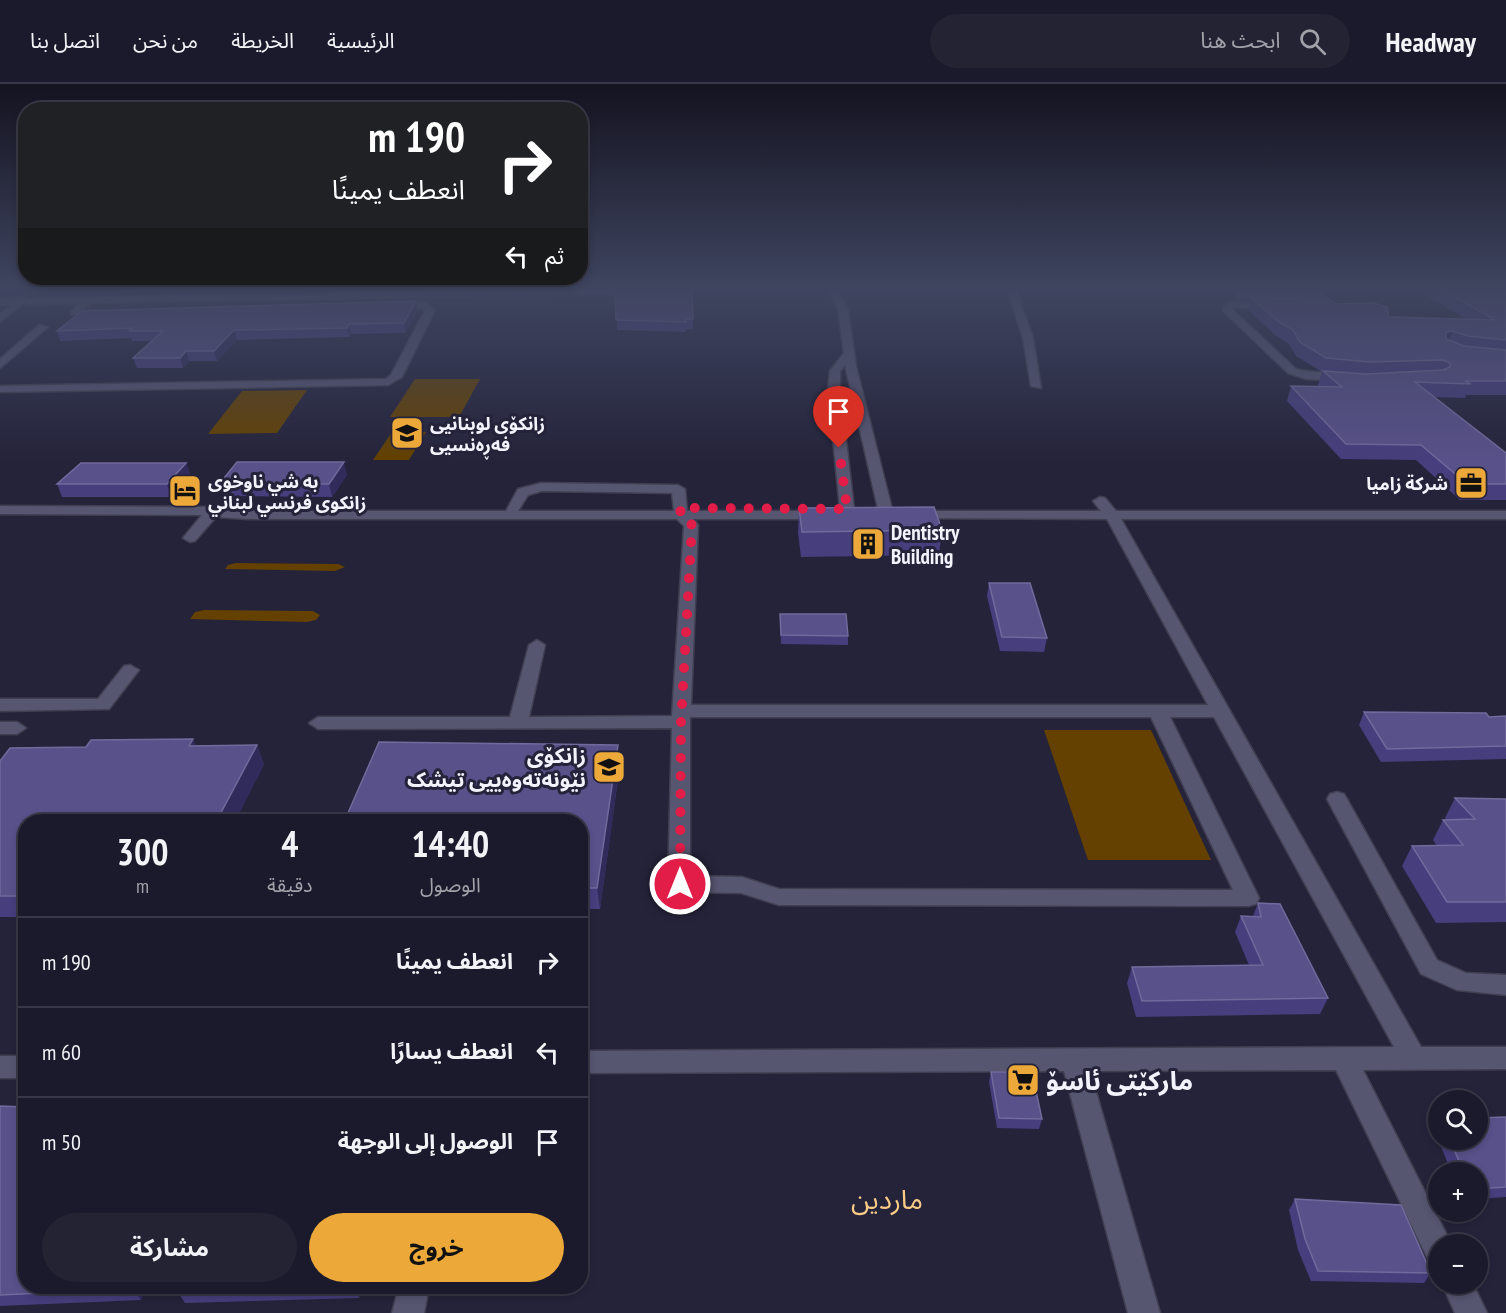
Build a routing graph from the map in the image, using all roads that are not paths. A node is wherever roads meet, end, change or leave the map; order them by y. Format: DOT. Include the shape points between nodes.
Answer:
graph roads {
  1 [pos="20,347"];
  2 [pos="411,347"];
  3 [pos="848,347"];
  4 [pos="1030,347"];
  5 [pos="1267,347"];
  6 [pos="849,354"];
  7 [pos="0,365"];
  8 [pos="1361,379"];
  9 [pos="1037,386"];
  10 [pos="0,389"];
  11 [pos="1105,507"];
  12 [pos="512,509"];
  13 [pos="885,509"];
  14 [pos="0,510"];
  15 [pos="212,512"];
  16 [pos="681,512"];
  17 [pos="857,513"];
  18 [pos="1506,515"];
  19 [pos="190,538"];
  20 [pos="537,645"];
  21 [pos="130,670"];
  22 [pos="0,705"];
  23 [pos="1158,711"];
  24 [pos="1219,711"];
  25 [pos="682,716"];
  26 [pos="318,723"];
  27 [pos="518,723"];
  28 [pos="1337,799"];
  29 [pos="1506,985"];
  30 [pos="1073,1058"];
  31 [pos="1506,1058"];
  32 [pos="1344,1059"];
  33 [pos="1414,1059"];
  34 [pos="588,1062"];
  35 [pos="18,1067"];
  36 [pos="0,1068"];
  37 [pos="1432,1234"];
  38 [pos="412,1294"];
  39 [pos="1462,1294"];
  40 [pos="408,1313"];
  41 [pos="1144,1313"];
  42 [pos="1471,1313"];
  1 -- 7 [label="street"];
  2 -- 10 [label="street" via="396,376 385,382"];
  3 -- 6 [label="street"];
  4 -- 9 [label="street"];
  5 -- 8 [label="street" via="1292,371 1306,376"];
  6 -- 13 [label="street"];
  6 -- 17 [label="street" via="835,371 834,389"];
  11 -- 13 [label="street"];
  11 -- 17 [label="street"];
  11 -- 18 [label="street"];
  11 -- 24 [label="street"];
  12 -- 15 [label="street"];
  12 -- 16 [label="street"];
  12 -- 16 [label="street" via="523,492 541,487 678,489"];
  13 -- 17 [label="street"];
  14 -- 15 [label="street"];
  15 -- 16 [label="street"];
  15 -- 19 [label="street"];
  16 -- 17 [label="street"];
  16 -- 25 [label="street" via="692,525"];
  20 -- 27 [label="street"];
  21 -- 22 [label="street" via="103,705"];
  23 -- 24 [label="street"];
  23 -- 25 [label="street"];
  23 -- 25 [label="street" via="1248,898 779,897 742,885 680,884"];
  24 -- 33 [label="street"];
  25 -- 27 [label="street"];
  26 -- 27 [label="street"];
  28 -- 29 [label="street" via="1430,967 1443,976 1473,985"];
  30 -- 32 [label="street"];
  30 -- 34 [label="street"];
  30 -- 41 [label="street"];
  31 -- 33 [label="street"];
  32 -- 33 [label="street"];
  32 -- 37 [label="street"];
  35 -- 36 [label="street"];
  38 -- 40 [label="street"];
  39 -- 42 [label="street"];
}
